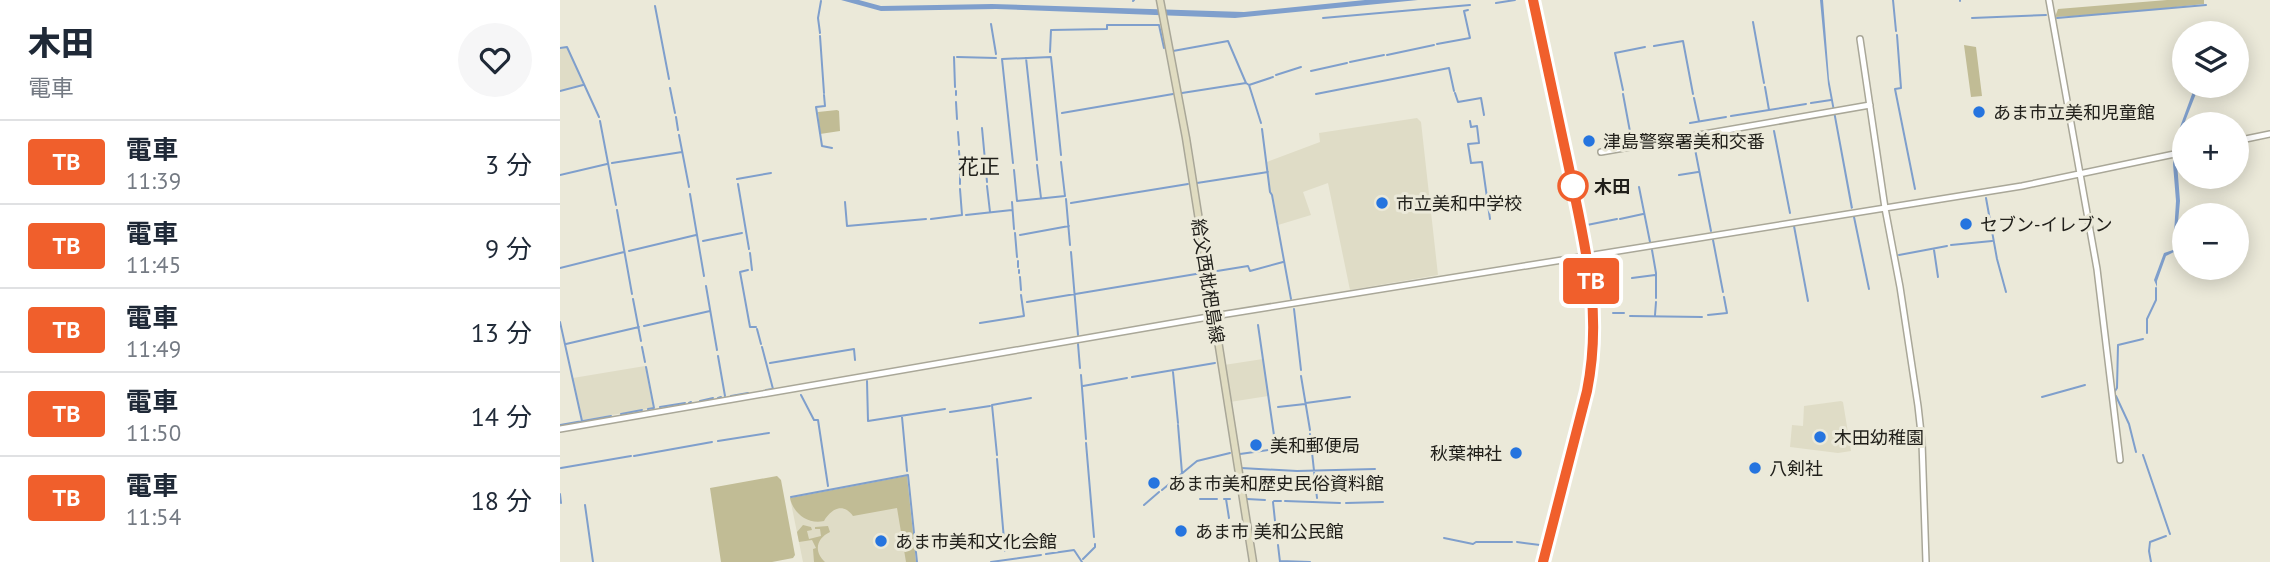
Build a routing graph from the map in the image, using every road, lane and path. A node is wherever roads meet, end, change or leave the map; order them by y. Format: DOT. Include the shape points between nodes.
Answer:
graph roads {
  1 [pos="2049,0"];
  2 [pos="1160,3"];
  3 [pos="1860,40"];
  4 [pos="1870,105"];
  5 [pos="2270,134"];
  6 [pos="2249,138"];
  7 [pos="1601,152"];
  8 [pos="2172,155"];
  9 [pos="2079,174"];
  10 [pos="1885,208"];
  11 [pos="1213,316"];
  12 [pos="560,429"];
  13 [pos="2120,460"];
  14 [pos="1253,562"];
  15 [pos="1926,562"];
  1 -- 9 [label="street"];
  2 -- 11 [label="main road, 給父西枇杷島線"];
  3 -- 4 [label="street"];
  4 -- 7 [label="street"];
  4 -- 10 [label="street"];
  5 -- 6 [label="street"];
  8 -- 9 [label="street"];
  9 -- 10 [label="street"];
  9 -- 13 [label="street" via="2101,302"];
  10 -- 11 [label="street"];
  10 -- 15 [label="street" via="1918,406"];
  11 -- 12 [label="street"];
  11 -- 14 [label="main road, 給父西枇杷島線"];
}
